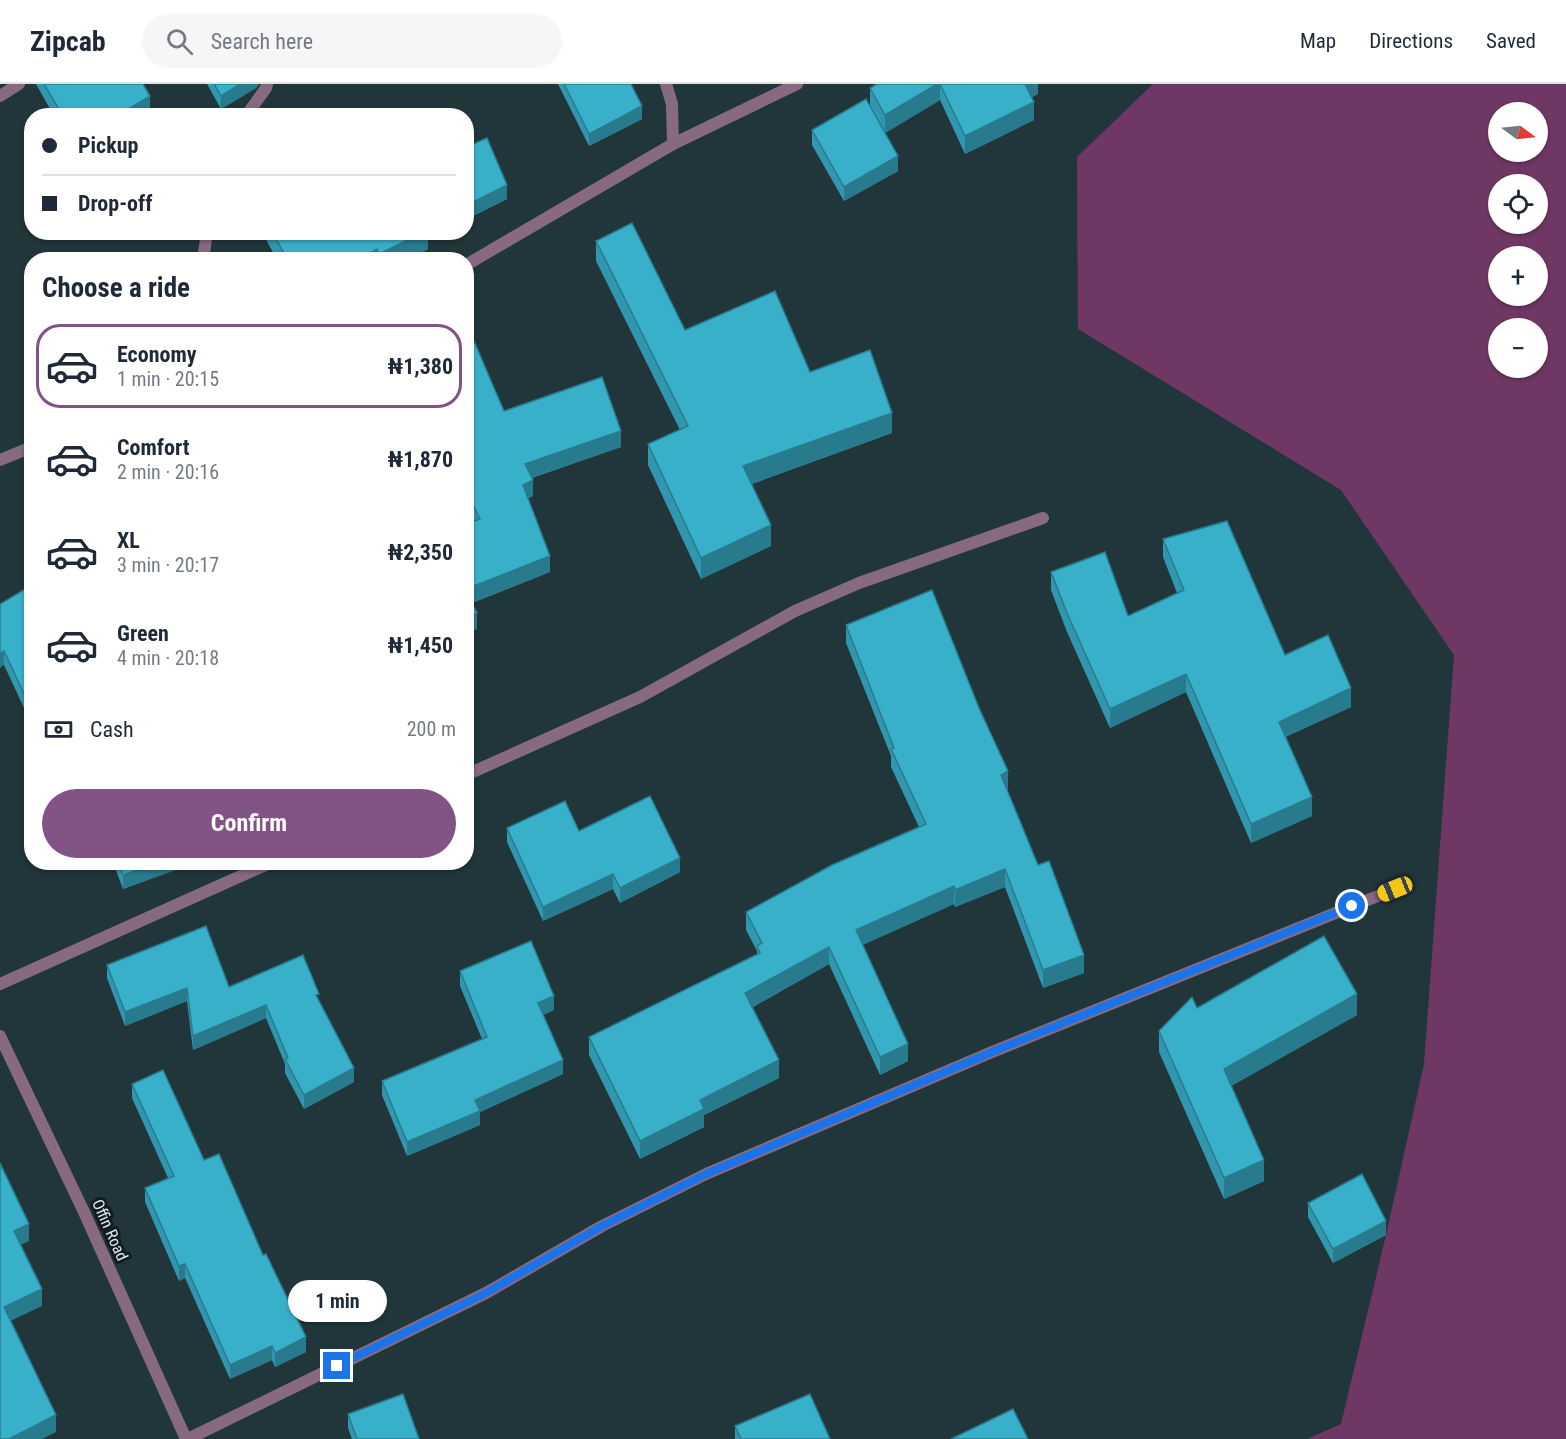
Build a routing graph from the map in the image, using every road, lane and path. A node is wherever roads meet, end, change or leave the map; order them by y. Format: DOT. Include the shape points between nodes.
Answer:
graph roads {
  1 [pos="19,84"];
  2 [pos="267,84"];
  3 [pos="666,84"];
  4 [pos="796,84"];
  5 [pos="0,96"];
  6 [pos="252,108"];
  7 [pos="672,144"];
  8 [pos="474,260"];
  9 [pos="24,450"];
  10 [pos="0,460"];
  11 [pos="1043,518"];
  12 [pos="474,771"];
  13 [pos="254,870"];
  14 [pos="1395,889"];
  15 [pos="0,984"];
  16 [pos="0,1036"];
  17 [pos="187,1439"];
  1 -- 5 [label="street"];
  2 -- 6 [label="street"];
  3 -- 7 [label="street" via="672,105"];
  4 -- 7 [label="street"];
  7 -- 8 [label="street"];
  9 -- 10 [label="street"];
  11 -- 12 [label="street" via="859,583 795,611 640,697"];
  13 -- 15 [label="street"];
  14 -- 17 [label="street" via="992,1052 706,1174 602,1226 486,1293"];
  16 -- 17 [label="street, Offin Road"];
}
